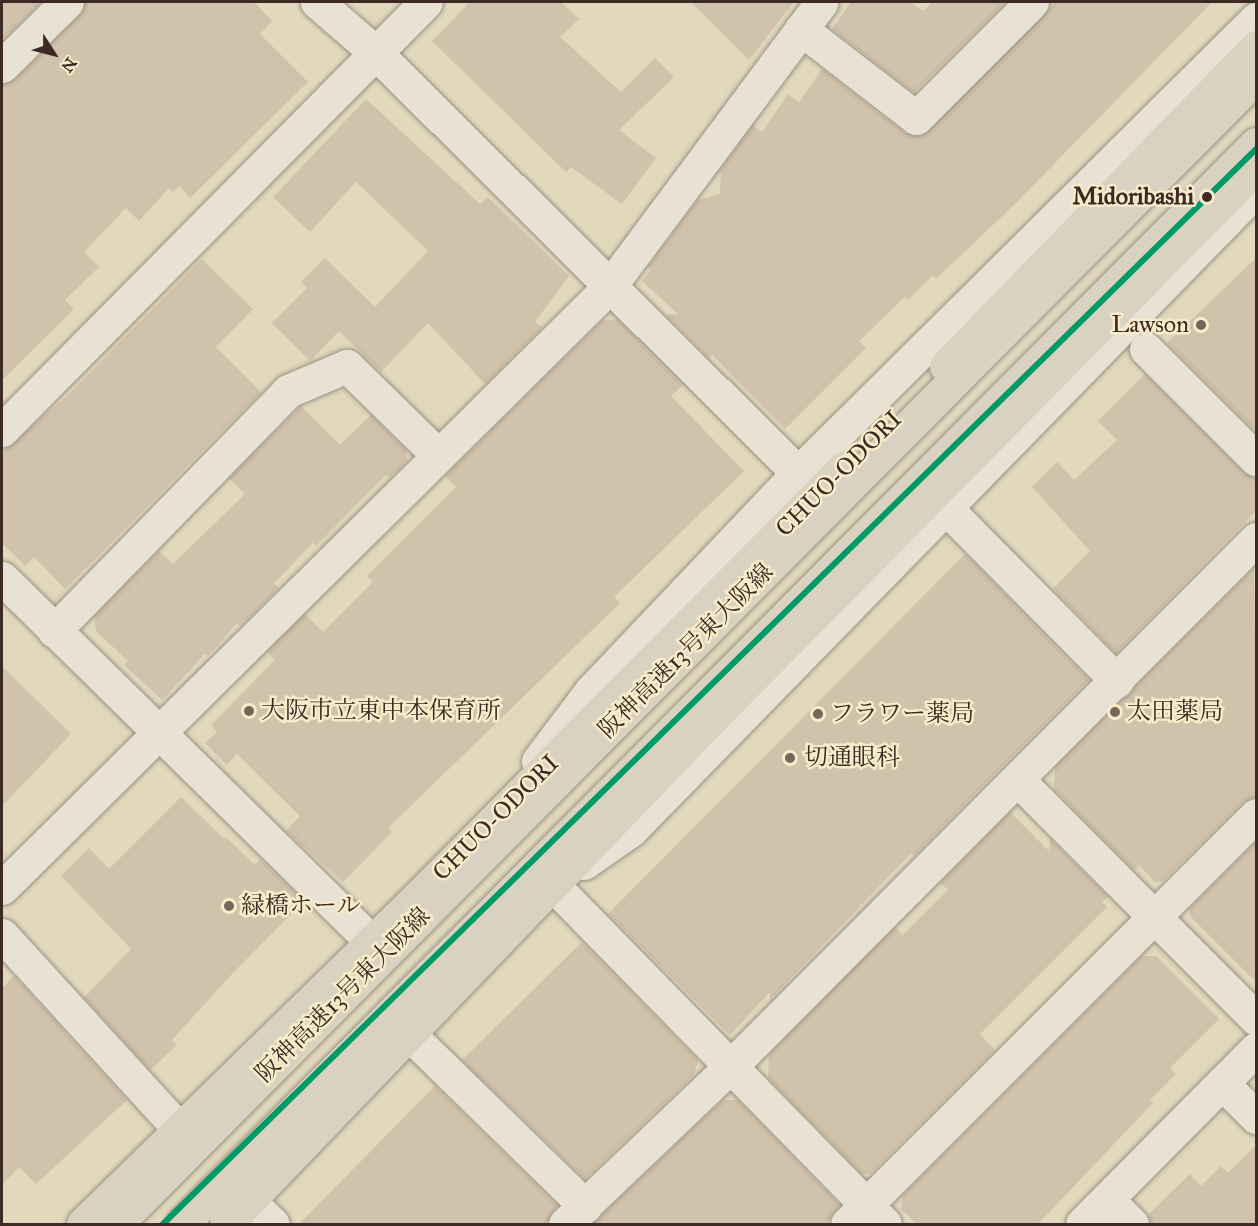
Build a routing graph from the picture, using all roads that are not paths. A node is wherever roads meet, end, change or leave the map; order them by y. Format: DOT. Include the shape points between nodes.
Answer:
graph roads {
  1 [pos="67,2"];
  2 [pos="317,2"];
  3 [pos="426,2"];
  4 [pos="822,2"];
  5 [pos="1032,2"];
  6 [pos="1257,19"];
  7 [pos="801,29"];
  8 [pos="1257,47"];
  9 [pos="375,52"];
  10 [pos="2,66"];
  11 [pos="1257,77"];
  12 [pos="1257,144"];
  13 [pos="1257,167"];
  14 [pos="1257,190"];
  15 [pos="610,286"];
  16 [pos="1146,349"];
  17 [pos="2,430"];
  18 [pos="438,455"];
  19 [pos="1257,459"];
  20 [pos="798,473"];
  21 [pos="944,506"];
  22 [pos="1257,539"];
  23 [pos="2,578"];
  24 [pos="54,631"];
  25 [pos="1118,681"];
  26 [pos="157,732"];
  27 [pos="1018,780"];
  28 [pos="1257,815"];
  29 [pos="492,823"];
  30 [pos="553,885"];
  31 [pos="2,888"];
  32 [pos="1155,920"];
  33 [pos="2,935"];
  34 [pos="372,942"];
  35 [pos="1257,1019"];
  36 [pos="410,1035"];
  37 [pos="1257,1049"];
  38 [pos="732,1064"];
  39 [pos="1223,1084"];
  40 [pos="1257,1117"];
  41 [pos="181,1131"];
  42 [pos="1108,1200"];
  43 [pos="249,1201"];
  44 [pos="575,1215"];
  45 [pos="866,1218"];
  46 [pos="83,1224"];
  47 [pos="116,1224"];
  48 [pos="182,1224"];
  49 [pos="226,1224"];
  50 [pos="273,1224"];
  51 [pos="1082,1224"];
  52 [pos="1132,1224"];
  1 -- 10 [label="street"];
  2 -- 9 [label="street"];
  3 -- 9 [label="street"];
  4 -- 7 [label="street"];
  5 -- 7 [label="street" via="916,118"];
  6 -- 20 [label="street"];
  7 -- 15 [label="street"];
  8 -- 29 [label="main road, CHUO-ODORI"];
  9 -- 15 [label="street"];
  9 -- 17 [label="street"];
  11 -- 47 [label="main road, 阪神高速13号東大阪線"];
  12 -- 48 [label="main road, 阪神高速13号東大阪線"];
  13 -- 30 [label="main road" via="712,718"];
  14 -- 21 [label="street"];
  15 -- 18 [label="street"];
  15 -- 20 [label="street"];
  16 -- 19 [label="street"];
  18 -- 24 [label="street" via="347,366 288,391"];
  18 -- 26 [label="street"];
  20 -- 29 [label="street" via="591,691"];
  21 -- 25 [label="street"];
  21 -- 30 [label="street" via="631,830"];
  22 -- 25 [label="street"];
  23 -- 24 [label="street"];
  24 -- 26 [label="street"];
  25 -- 27 [label="street"];
  26 -- 31 [label="street"];
  26 -- 34 [label="street"];
  27 -- 32 [label="street"];
  27 -- 38 [label="street"];
  28 -- 32 [label="street"];
  29 -- 34 [label="main road, CHUO-ODORI"];
  30 -- 36 [label="main road"];
  30 -- 38 [label="street"];
  32 -- 35 [label="street"];
  32 -- 45 [label="street"];
  33 -- 41 [label="street"];
  34 -- 41 [label="main road, CHUO-ODORI"];
  36 -- 43 [label="main road"];
  36 -- 44 [label="street"];
  37 -- 39 [label="street"];
  38 -- 44 [label="street"];
  38 -- 45 [label="street"];
  39 -- 40 [label="street"];
  39 -- 42 [label="street"];
  41 -- 46 [label="main road, CHUO-ODORI"];
  42 -- 51 [label="street"];
  42 -- 52 [label="street"];
  43 -- 49 [label="main road"];
  43 -- 50 [label="street"];
}
